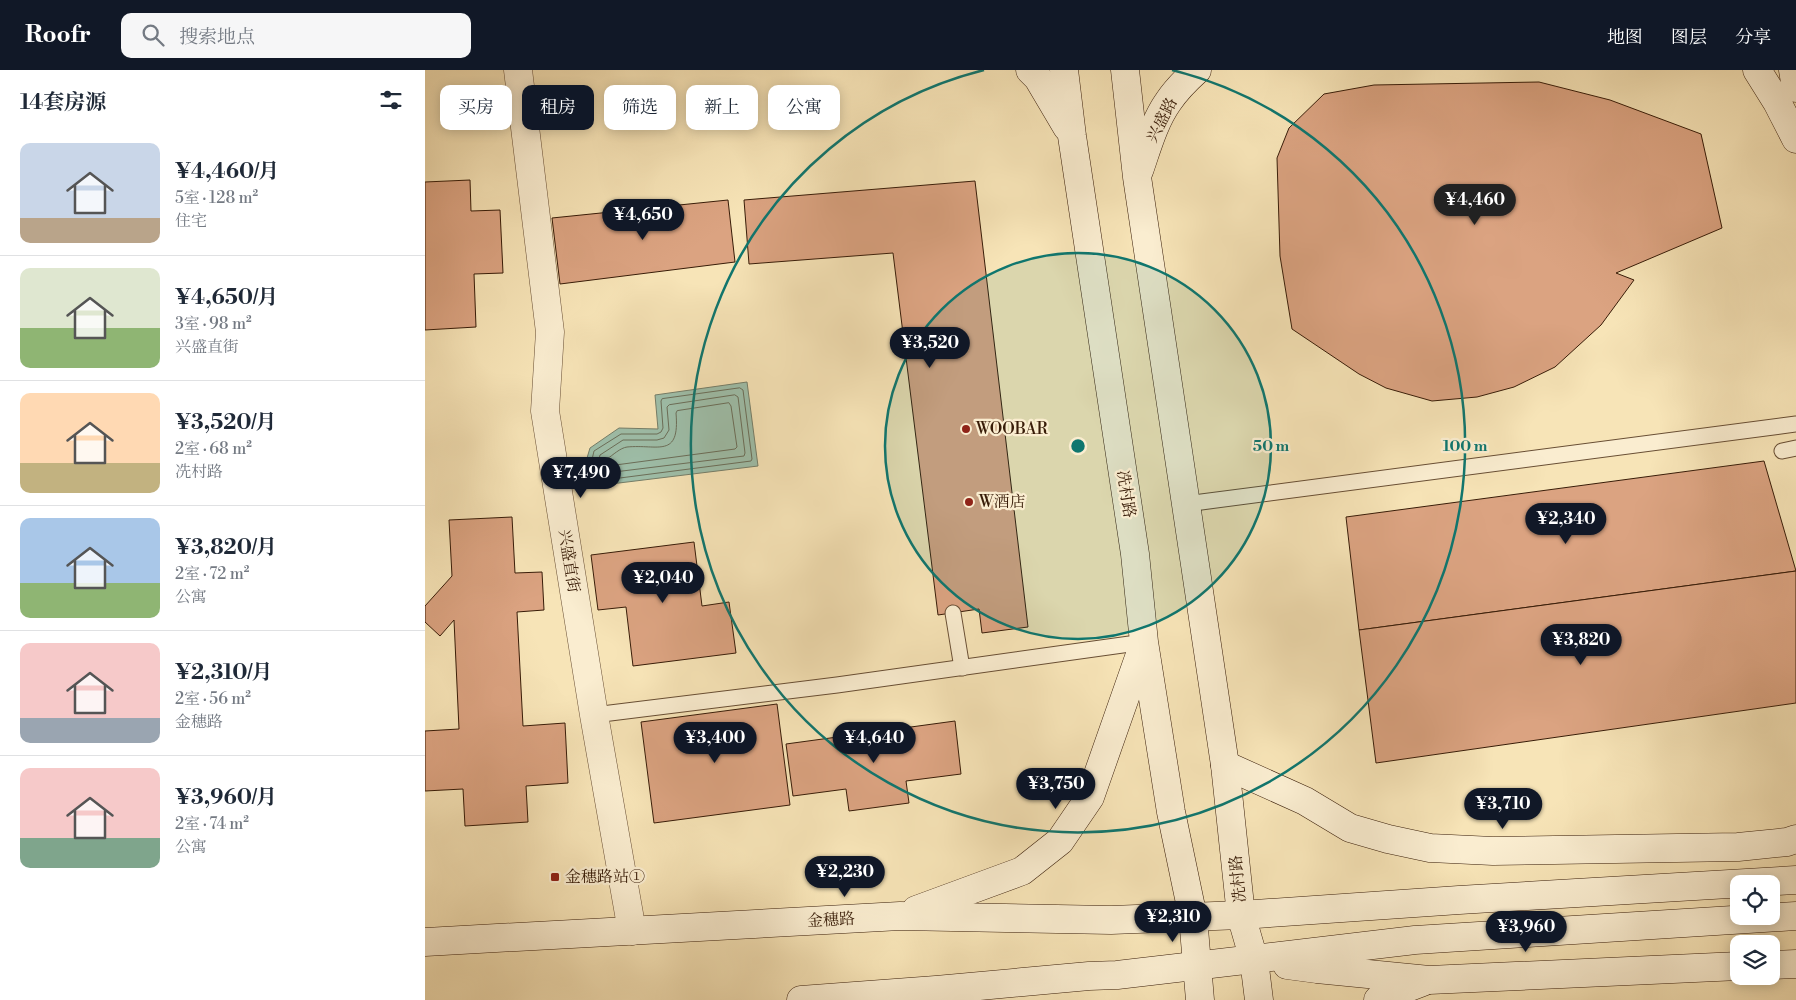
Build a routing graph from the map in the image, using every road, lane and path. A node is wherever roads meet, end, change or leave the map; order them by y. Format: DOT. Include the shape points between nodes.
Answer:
graph roads {
  1 [pos="518,70"];
  2 [pos="1030,70"];
  3 [pos="1064,70"];
  4 [pos="1125,70"];
  5 [pos="1197,70"];
  6 [pos="1757,70"];
  7 [pos="1793,70"];
  8 [pos="1796,88"];
  9 [pos="1072,136"];
  10 [pos="1796,138"];
  11 [pos="1137,177"];
  12 [pos="1796,424"];
  13 [pos="1186,504"];
  14 [pos="953,613"];
  15 [pos="1144,642"];
  16 [pos="962,668"];
  17 [pos="594,715"];
  18 [pos="1225,765"];
  19 [pos="1796,839"];
  20 [pos="1796,880"];
  21 [pos="1241,915"];
  22 [pos="900,916"];
  23 [pos="1796,916"];
  24 [pos="1193,917"];
  25 [pos="425,923"];
  26 [pos="632,932"];
  27 [pos="499,938"];
  28 [pos="425,942"];
  29 [pos="1254,960"];
  30 [pos="1796,964"];
  31 [pos="1780,965"];
  32 [pos="1196,966"];
  33 [pos="1730,966"];
  34 [pos="1429,980"];
  35 [pos="801,1000"];
  36 [pos="1200,1000"];
  37 [pos="1259,1000"];
  38 [pos="1378,1000"];
  1 -- 17 [label="main road, 兴盛直街" via="550,332 545,411"];
  2 -- 9 [label="main road"];
  3 -- 9 [label="main road, 冼村路"];
  4 -- 11 [label="main road, 冼村路"];
  5 -- 11 [label="main road, 兴盛路" via="1167,104 1153,131"];
  6 -- 10 [label="main road"];
  7 -- 8 [label="main road"];
  9 -- 15 [label="main road, 冼村路" via="1135,554"];
  11 -- 13 [label="main road, 冼村路"];
  12 -- 13 [label="lane"];
  13 -- 18 [label="main road, 冼村路"];
  14 -- 16 [label="lane"];
  15 -- 16 [label="lane"];
  15 -- 22 [label="main road" via="1090,797 1060,842 1022,871"];
  15 -- 24 [label="main road, 冼村路" via="1171,812"];
  16 -- 17 [label="lane"];
  17 -- 26 [label="main road, 兴盛直街"];
  18 -- 19 [label="main road" via="1305,801 1350,828 1430,848 1493,851 1728,847"];
  18 -- 21 [label="main road, 冼村路"];
  20 -- 21 [label="main road, 金穗路"];
  21 -- 24 [label="main road, 金穗路"];
  21 -- 29 [label="main road, 冼村路"];
  22 -- 24 [label="main road, 金穗路" via="1111,920"];
  22 -- 26 [label="main road, 金穗路"];
  23 -- 29 [label="main road" via="1415,940"];
  24 -- 32 [label="main road, 冼村路"];
  25 -- 27 [label="main road"];
  26 -- 27 [label="main road, 金穗路"];
  27 -- 28 [label="main road"];
  29 -- 32 [label="main road"];
  29 -- 34 [label="main road"];
  29 -- 37 [label="main road"];
  30 -- 31 [label="main road"];
  32 -- 35 [label="main road"];
  32 -- 36 [label="main road"];
  33 -- 34 [label="main road"];
  34 -- 38 [label="main road"];
}
